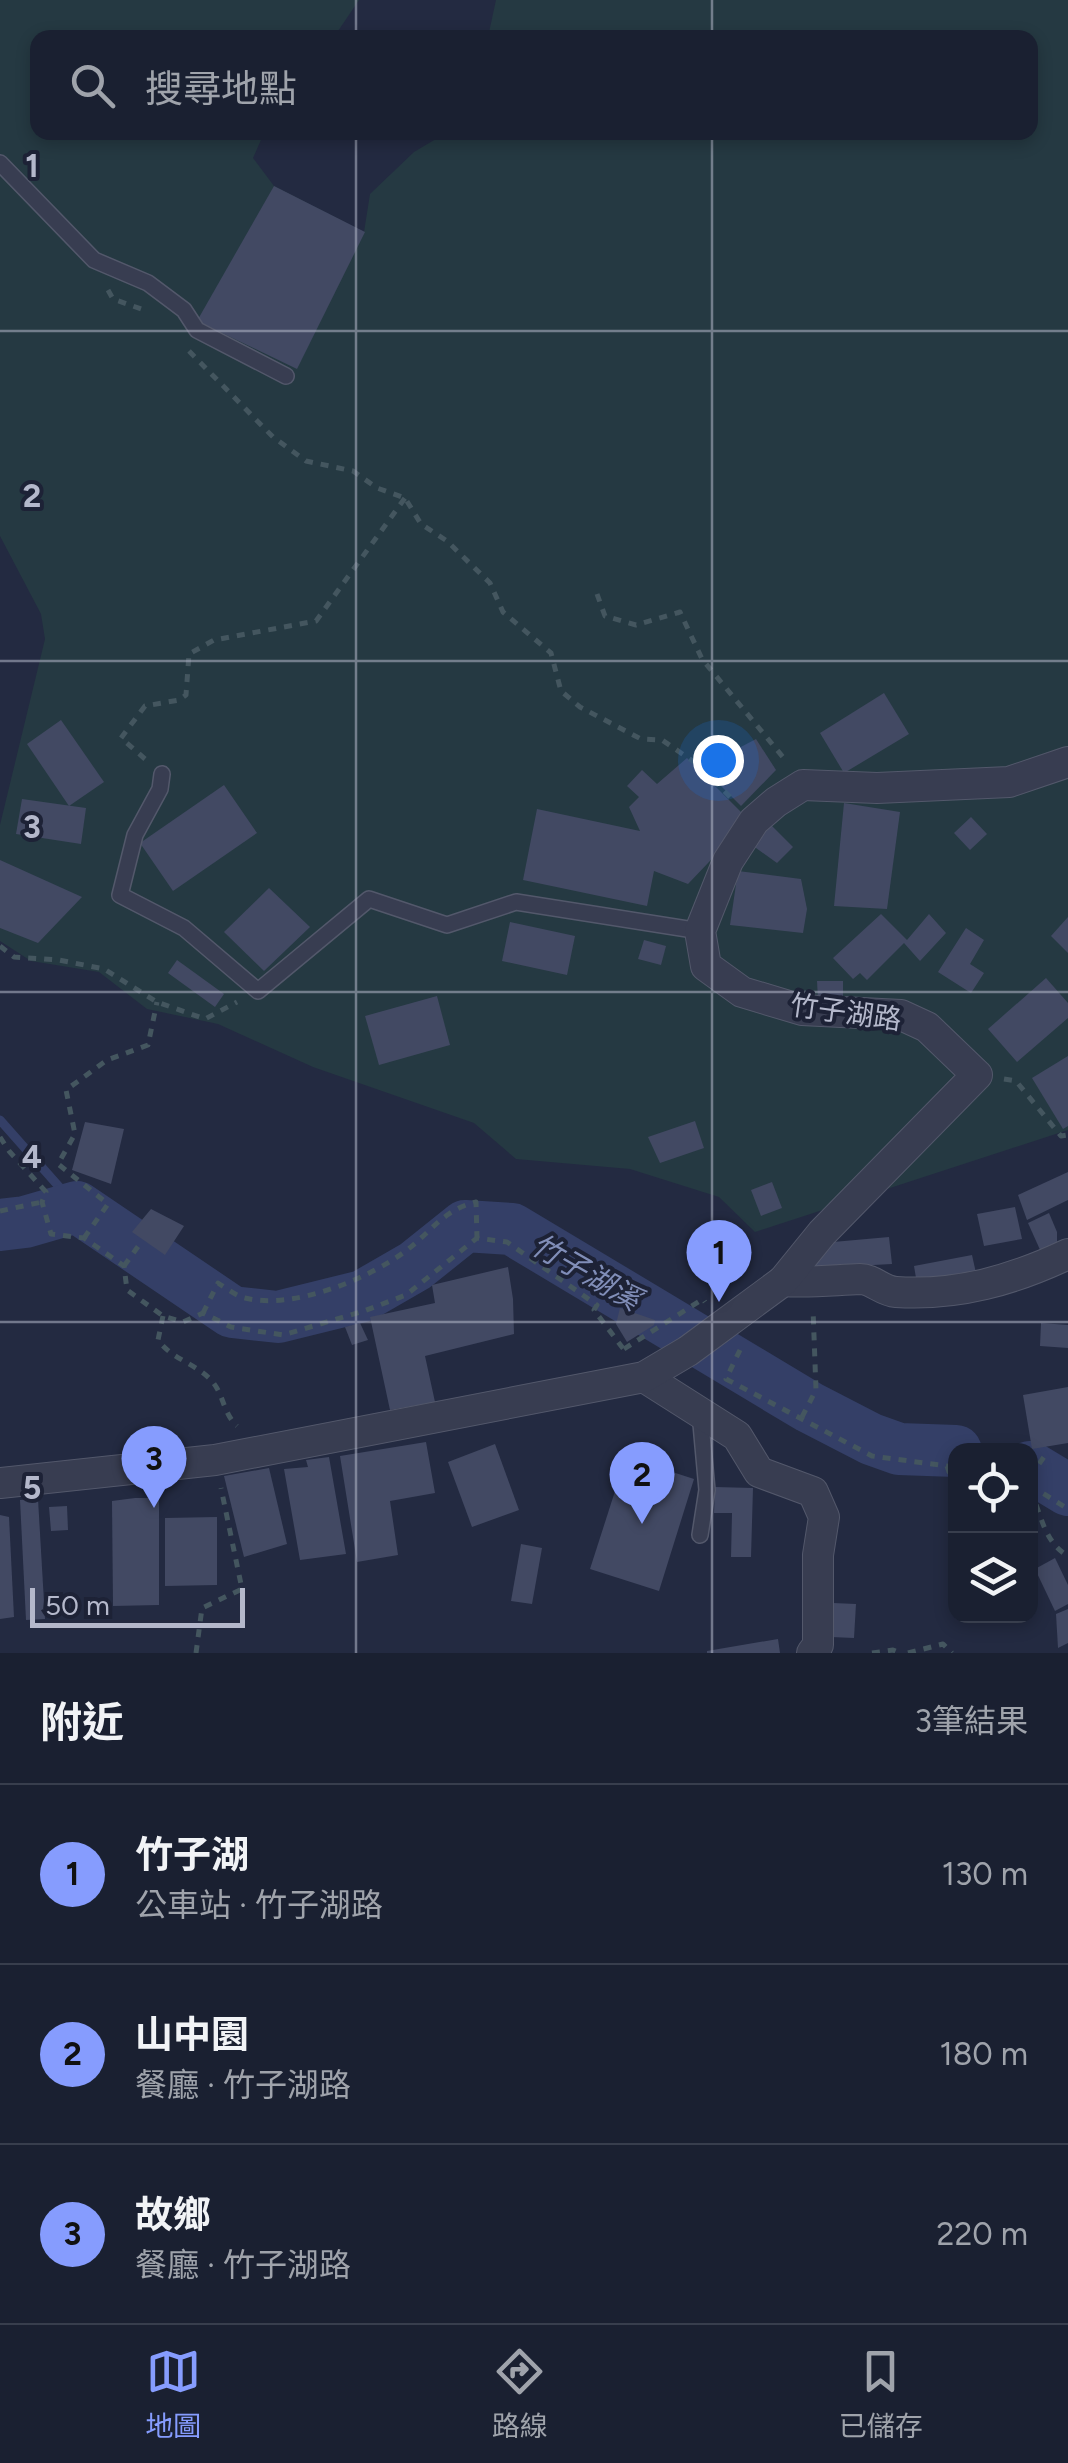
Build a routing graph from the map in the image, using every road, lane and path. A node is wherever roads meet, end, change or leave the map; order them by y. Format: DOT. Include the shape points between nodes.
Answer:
graph roads {
  1 [pos="0,163"];
  2 [pos="94,260"];
  3 [pos="151,314"];
  4 [pos="186,348"];
  5 [pos="286,376"];
  6 [pos="404,498"];
  7 [pos="597,594"];
  8 [pos="1068,762"];
  9 [pos="162,774"];
  10 [pos="804,785"];
  11 [pos="754,822"];
  12 [pos="700,931"];
  13 [pos="0,946"];
  14 [pos="258,991"];
  15 [pos="157,1002"];
  16 [pos="977,1075"];
  17 [pos="1068,1135"];
  18 [pos="0,1137"];
  19 [pos="42,1202"];
  20 [pos="0,1211"];
  21 [pos="84,1238"];
  22 [pos="477,1238"];
  23 [pos="142,1241"];
  24 [pos="1068,1254"];
  25 [pos="124,1266"];
  26 [pos="798,1282"];
  27 [pos="703,1299"];
  28 [pos="203,1313"];
  29 [pos="163,1316"];
  30 [pos="605,1323"];
  31 [pos="742,1345"];
  32 [pos="624,1349"];
  33 [pos="644,1377"];
  34 [pos="700,1413"];
  35 [pos="802,1418"];
  36 [pos="262,1451"];
  37 [pos="1046,1454"];
  38 [pos="216,1460"];
  39 [pos="948,1469"];
  40 [pos="1038,1469"];
  41 [pos="0,1483"];
  42 [pos="1038,1489"];
  43 [pos="1038,1510"];
  44 [pos="1068,1510"];
  45 [pos="700,1534"];
  46 [pos="1068,1556"];
  47 [pos="196,1653"];
  48 [pos="812,1653"];
  49 [pos="872,1653"];
  50 [pos="900,1653"];
  51 [pos="908,1653"];
  52 [pos="952,1653"];
  1 -- 2 [label="lane"];
  2 -- 3 [label="path" via="113,299"];
  2 -- 5 [label="lane" via="148,283 184,310 197,330"];
  4 -- 6 [label="path" via="273,437 306,461 353,472"];
  6 -- 9 [label="path" via="316,621 214,640 189,654 186,695 144,706 121,738"];
  6 -- 11 [label="path" via="421,524 490,583 503,612 551,653 562,691 580,708 640,739 662,740 700,766"];
  7 -- 10 [label="path" via="604,616 636,625 680,612 702,660"];
  8 -- 10 [label="street" via="1009,782"];
  9 -- 14 [label="lane" via="134,835 120,895 184,928"];
  10 -- 11 [label="street"];
  11 -- 12 [label="street" via="728,861"];
  12 -- 14 [label="lane" via="516,902 447,925 370,899"];
  12 -- 16 [label="street, 竹子湖路" via="706,966 742,992 802,1010 901,1015 927,1027"];
  13 -- 15 [label="path" via="14,957 104,969"];
  14 -- 15 [label="path" via="205,1019"];
  15 -- 21 [label="path" via="148,1045 107,1060 66,1090 75,1134 58,1164 108,1204"];
  16 -- 17 [label="path" via="1016,1081 1061,1136"];
  16 -- 26 [label="street" via="822,1232"];
  18 -- 19 [label="path" via="46,1192"];
  19 -- 20 [label="path"];
  19 -- 21 [label="path" via="51,1234"];
  21 -- 25 [label="path"];
  22 -- 28 [label="path" via="406,1295 283,1334 231,1327"];
  22 -- 28 [label="path" via="476,1202 454,1207 373,1271 305,1298 245,1298 218,1283"];
  22 -- 30 [label="path" via="508,1242 597,1304 594,1310"];
  23 -- 25 [label="path"];
  24 -- 26 [label="street" via="1011,1280 928,1294 888,1291 866,1279"];
  25 -- 29 [label="path" via="126,1290"];
  26 -- 33 [label="street"];
  26 -- 35 [label="path" via="816,1390"];
  27 -- 32 [label="path"];
  28 -- 29 [label="path" via="183,1322"];
  29 -- 36 [label="path" via="158,1340 169,1356 209,1378 227,1416"];
  31 -- 35 [label="path" via="726,1379"];
  33 -- 34 [label="street"];
  33 -- 36 [label="street"];
  34 -- 45 [label="lane" via="707,1490"];
  34 -- 48 [label="street" via="737,1436 759,1472 813,1492 824,1517 818,1645"];
  35 -- 39 [label="path" via="872,1456"];
  36 -- 38 [label="street"];
  37 -- 40 [label="path"];
  38 -- 41 [label="street"];
  38 -- 47 [label="path" via="242,1589 202,1608"];
  42 -- 44 [label="path"];
  43 -- 46 [label="path" via="1055,1548"];
  49 -- 50 [label="path"];
  51 -- 52 [label="path" via="943,1644"];
}
